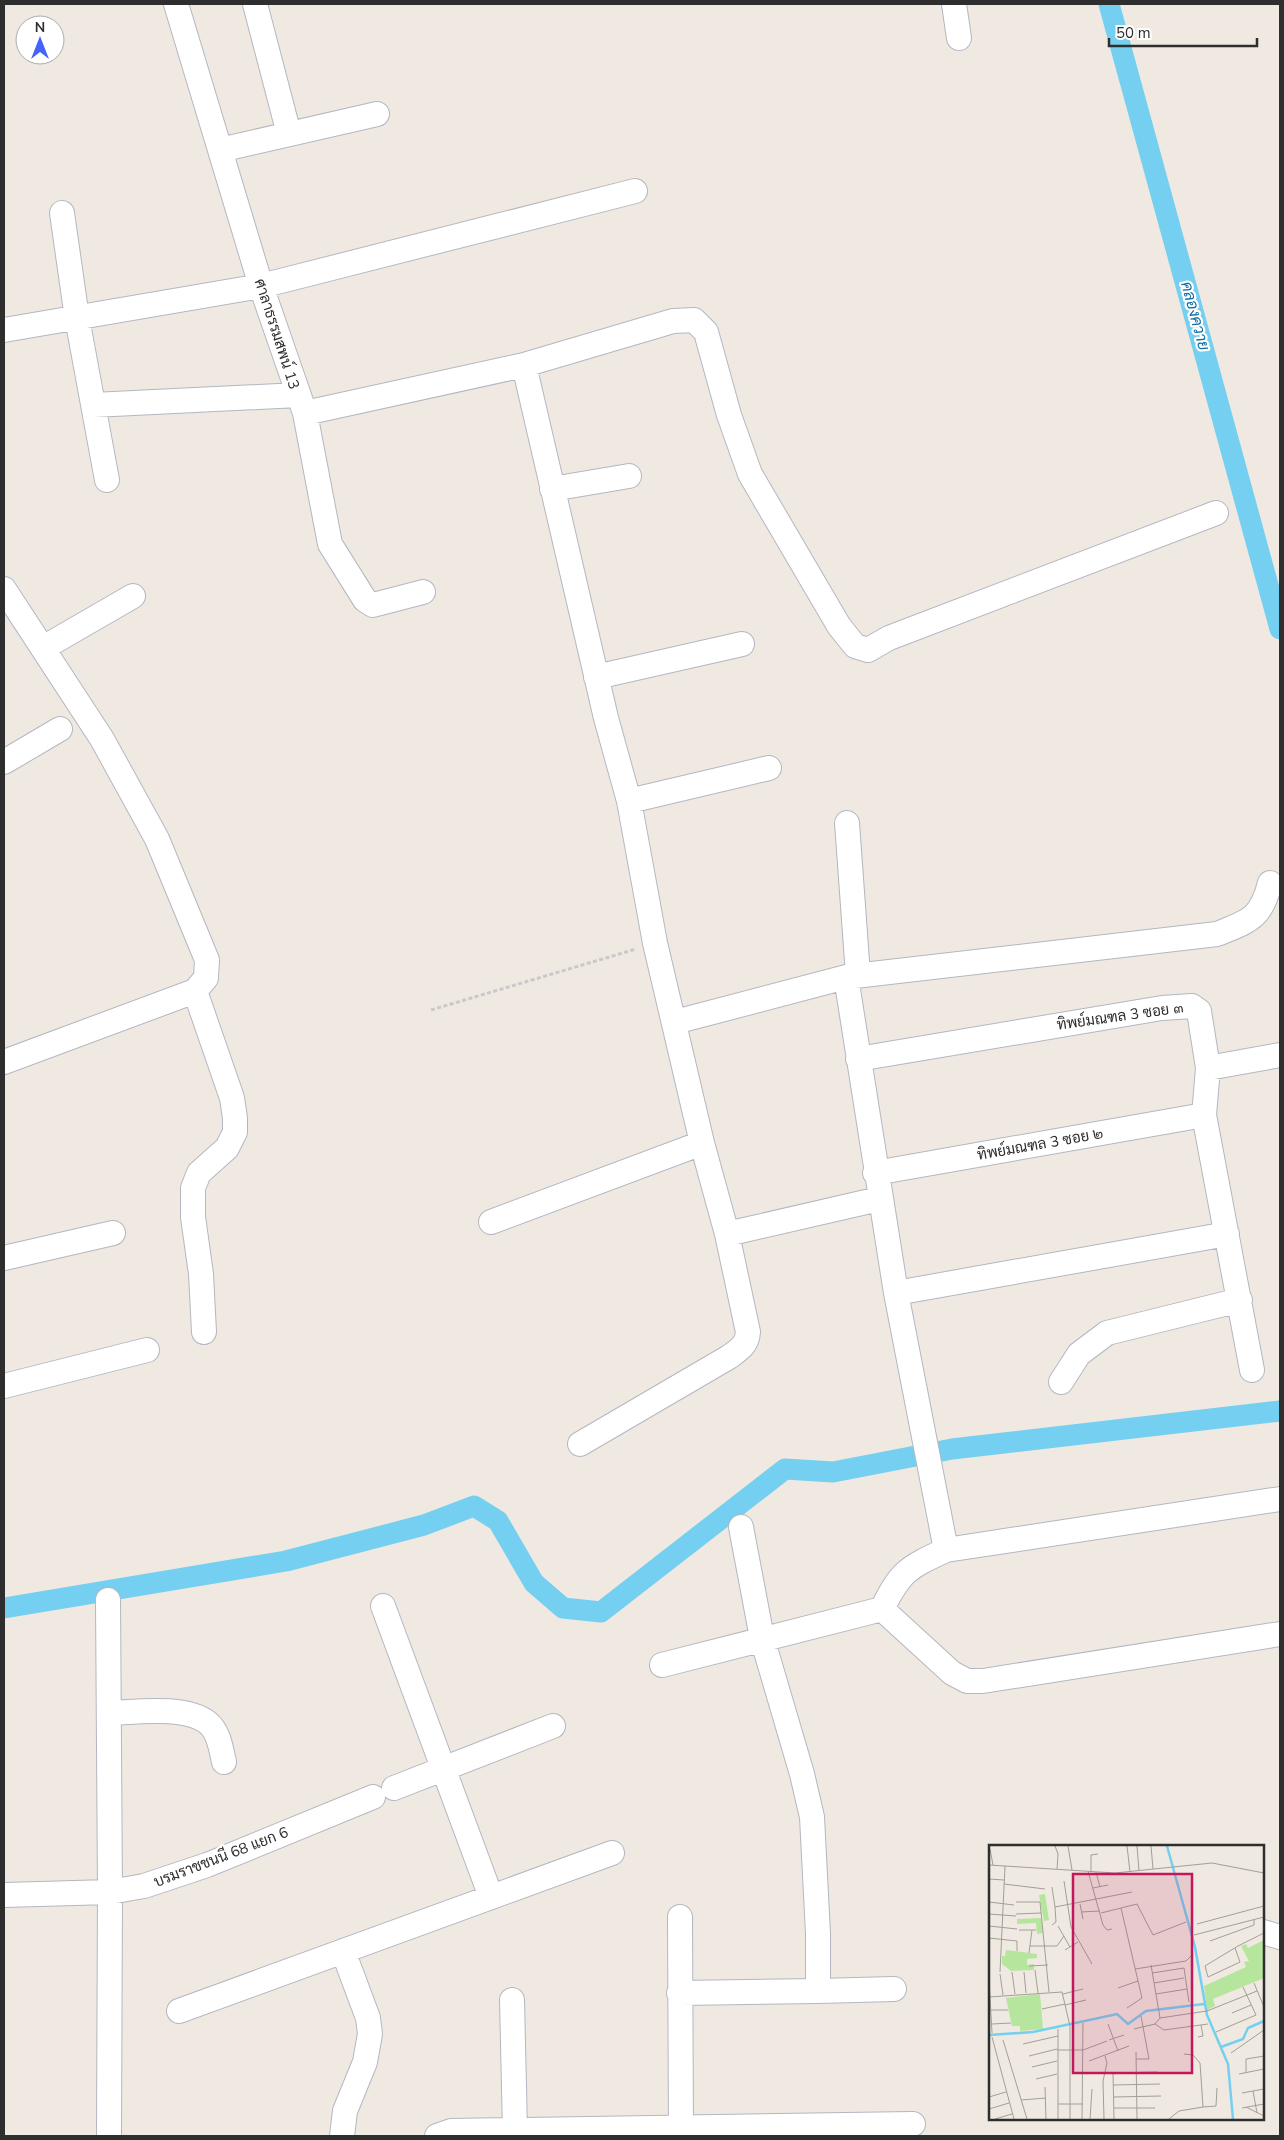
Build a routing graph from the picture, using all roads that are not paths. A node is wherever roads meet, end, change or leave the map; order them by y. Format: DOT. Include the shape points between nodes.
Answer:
graph roads {
  1 [pos="176,4"];
  2 [pos="255,4"];
  3 [pos="954,4"];
  4 [pos="959,38"];
  5 [pos="377,114"];
  6 [pos="289,134"];
  7 [pos="220,150"];
  8 [pos="635,191"];
  9 [pos="62,213"];
  10 [pos="261,286"];
  11 [pos="77,318"];
  12 [pos="4,330"];
  13 [pos="524,365"];
  14 [pos="301,404"];
  15 [pos="93,405"];
  16 [pos="629,476"];
  17 [pos="107,480"];
  18 [pos="552,489"];
  19 [pos="1216,513"];
  20 [pos="4,589"];
  21 [pos="423,592"];
  22 [pos="133,596"];
  23 [pos="742,644"];
  24 [pos="43,648"];
  25 [pos="596,677"];
  26 [pos="60,729"];
  27 [pos="4,762"];
  28 [pos="769,768"];
  29 [pos="628,801"];
  30 [pos="847,823"];
  31 [pos="1270,883"];
  32 [pos="852,976"];
  33 [pos="195,991"];
  34 [pos="675,1022"];
  35 [pos="1280,1055"];
  36 [pos="858,1060"];
  37 [pos="4,1062"];
  38 [pos="1208,1068"];
  39 [pos="1204,1115"];
  40 [pos="702,1143"];
  41 [pos="876,1173"];
  42 [pos="879,1199"];
  43 [pos="491,1222"];
  44 [pos="114,1232"];
  45 [pos="727,1234"];
  46 [pos="1227,1234"];
  47 [pos="4,1258"];
  48 [pos="896,1293"];
  49 [pos="1240,1300"];
  50 [pos="204,1332"];
  51 [pos="147,1350"];
  52 [pos="1252,1370"];
  53 [pos="1061,1382"];
  54 [pos="4,1386"];
  55 [pos="580,1444"];
  56 [pos="1280,1499"];
  57 [pos="741,1526"];
  58 [pos="946,1550"];
  59 [pos="108,1600"];
  60 [pos="383,1606"];
  61 [pos="882,1609"];
  62 [pos="1280,1634"];
  63 [pos="762,1638"];
  64 [pos="662,1665"];
  65 [pos="109,1713"];
  66 [pos="553,1726"];
  67 [pos="224,1762"];
  68 [pos="443,1769"];
  69 [pos="612,1853"];
  70 [pos="110,1892"];
  71 [pos="4,1895"];
  72 [pos="491,1897"];
  73 [pos="680,1918"];
  74 [pos="1264,1932"];
  75 [pos="1280,1937"];
  76 [pos="343,1951"];
  77 [pos="894,1989"];
  78 [pos="818,1991"];
  79 [pos="679,1993"];
  80 [pos="512,2000"];
  81 [pos="179,2011"];
  82 [pos="913,2124"];
  83 [pos="515,2131"];
  84 [pos="681,2133"];
  85 [pos="108,2136"];
  86 [pos="342,2136"];
  87 [pos="437,2136"];
  1 -- 7 [label="street, ศาลาธรรมสพน์ 13"];
  2 -- 6 [label="street"];
  3 -- 4 [label="street"];
  5 -- 6 [label="street"];
  6 -- 7 [label="street"];
  7 -- 10 [label="street, ศาลาธรรมสพน์ 13"];
  8 -- 10 [label="street"];
  9 -- 11 [label="street"];
  10 -- 11 [label="street"];
  10 -- 14 [label="street, ศาลาธรรมสพน์ 13"];
  11 -- 12 [label="street"];
  11 -- 15 [label="street"];
  13 -- 14 [label="street"];
  13 -- 18 [label="street"];
  13 -- 19 [label="street" via="673,321 694,320 706,332 729,415 750,474 839,626 855,646 868,650 898,634"];
  14 -- 15 [label="street"];
  14 -- 21 [label="street, ศาลาธรรมสพน์ 13" via="330,544 357,588 373,605"];
  15 -- 17 [label="street"];
  16 -- 18 [label="street"];
  18 -- 25 [label="street"];
  20 -- 24 [label="street"];
  22 -- 24 [label="street"];
  23 -- 25 [label="street"];
  24 -- 33 [label="street" via="102,739 157,839 207,960 206,978"];
  25 -- 29 [label="street"];
  26 -- 27 [label="street"];
  28 -- 29 [label="street"];
  29 -- 34 [label="street" via="655,943"];
  30 -- 32 [label="street"];
  31 -- 32 [label="street" via="1265,903 1250,920 1217,934"];
  32 -- 34 [label="street"];
  32 -- 36 [label="street"];
  33 -- 37 [label="street"];
  33 -- 50 [label="street" via="236,1118 236,1132 227,1148 199,1173 193,1188"];
  34 -- 40 [label="street"];
  35 -- 38 [label="street"];
  36 -- 38 [label="street, ทิพย์มณฑล 3 ซอย ๓" via="1162,1008 1192,1006 1199,1011"];
  36 -- 41 [label="street"];
  38 -- 39 [label="street, ทิพย์มณฑล 3 ซอย ๓"];
  39 -- 41 [label="street, ทิพย์มณฑล 3 ซอย ๒"];
  39 -- 46 [label="street, ทิพย์มณฑล 3 ซอย ๓"];
  40 -- 43 [label="street"];
  40 -- 45 [label="street"];
  41 -- 42 [label="street"];
  42 -- 45 [label="street"];
  42 -- 48 [label="street"];
  44 -- 47 [label="street"];
  45 -- 55 [label="street" via="746,1315 748,1332 743,1347"];
  46 -- 48 [label="street"];
  46 -- 49 [label="street, ทิพย์มณฑล 3 ซอย ๓"];
  48 -- 58 [label="street"];
  49 -- 52 [label="street, ทิพย์มณฑล 3 ซอย ๓"];
  49 -- 53 [label="street" via="1107,1333 1078,1354"];
  51 -- 54 [label="street"];
  56 -- 58 [label="street"];
  57 -- 63 [label="street"];
  58 -- 61 [label="street" via="916,1564 897,1580"];
  59 -- 65 [label="street"];
  60 -- 68 [label="street"];
  61 -- 62 [label="street" via="952,1673 967,1681"];
  61 -- 63 [label="street"];
  63 -- 64 [label="street"];
  63 -- 78 [label="street" via="812,1817"];
  65 -- 67 [label="street" via="181,1713 208,1723 216,1734"];
  65 -- 70 [label="street"];
  66 -- 68 [label="street, บรมราชชนนี 68 แยก 6"];
  68 -- 70 [label="street, บรมราชชนนี 68 แยก 6" via="172,1878"];
  68 -- 72 [label="street"];
  69 -- 72 [label="street"];
  70 -- 71 [label="street, บรมราชชนนี 68 แยก 6"];
  70 -- 85 [label="street"];
  72 -- 76 [label="street"];
  73 -- 79 [label="street"];
  74 -- 75 [label="street"];
  76 -- 81 [label="street"];
  76 -- 86 [label="street" via="368,2018 370,2034 365,2062 345,2112"];
  77 -- 78 [label="street"];
  78 -- 79 [label="street"];
  79 -- 84 [label="street"];
  80 -- 83 [label="street"];
  82 -- 84 [label="street"];
  83 -- 84 [label="street"];
  83 -- 87 [label="street" via="451,2132"];
}
